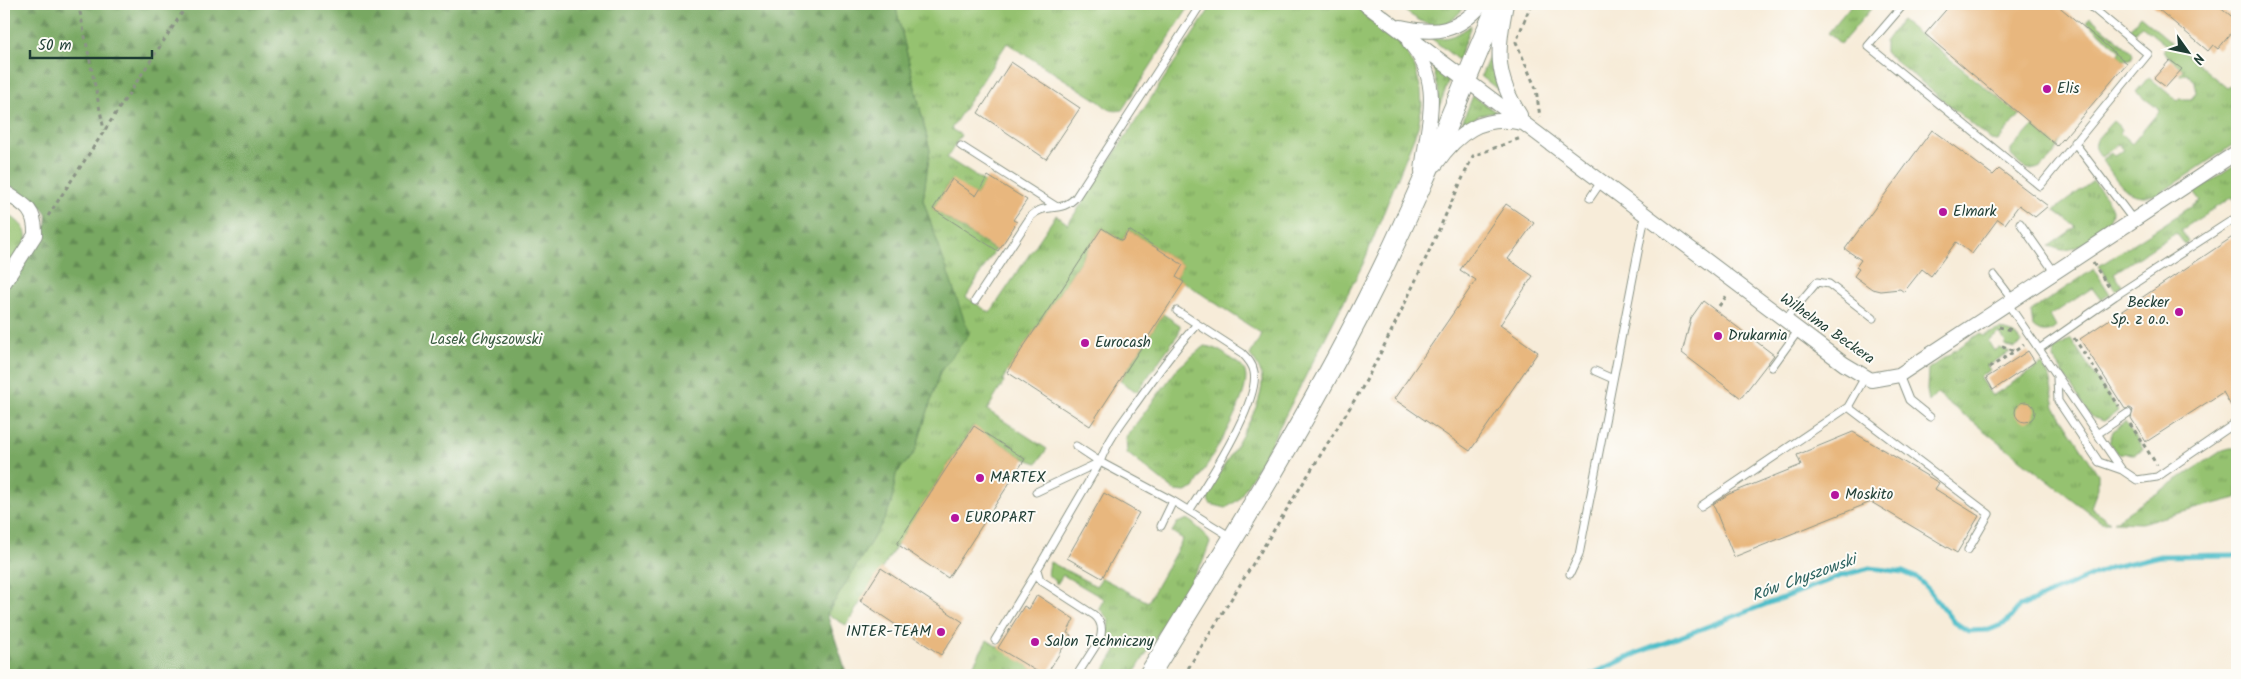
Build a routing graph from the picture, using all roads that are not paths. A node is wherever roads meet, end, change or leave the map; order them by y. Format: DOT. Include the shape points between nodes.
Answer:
graph roads {
  1 [pos="1201,4"];
  2 [pos="1365,4"];
  3 [pos="1482,4"];
  4 [pos="1498,4"];
  5 [pos="1506,4"];
  6 [pos="1904,4"];
  7 [pos="2088,4"];
  8 [pos="1396,26"];
  9 [pos="1466,78"];
  10 [pos="1526,130"];
  11 [pos="2074,142"];
  12 [pos="961,146"];
  13 [pos="2237,152"];
  14 [pos="1601,182"];
  15 [pos="1420,188"];
  16 [pos="4,192"];
  17 [pos="1590,198"];
  18 [pos="1060,208"];
  19 [pos="1645,216"];
  20 [pos="2237,217"];
  21 [pos="2134,220"];
  22 [pos="2020,223"];
  23 [pos="2055,273"];
  24 [pos="1994,275"];
  25 [pos="4,283"];
  26 [pos="975,301"];
  27 [pos="2010,302"];
  28 [pos="1177,311"];
  29 [pos="1873,318"];
  30 [pos="1784,320"];
  31 [pos="1197,324"];
  32 [pos="1798,330"];
  33 [pos="2039,349"];
  34 [pos="1772,367"];
  35 [pos="1595,371"];
  36 [pos="1899,375"];
  37 [pos="1865,377"];
  38 [pos="2057,377"];
  39 [pos="1613,379"];
  40 [pos="1848,407"];
  41 [pos="2126,414"];
  42 [pos="1930,417"];
  43 [pos="2237,422"];
  44 [pos="2097,434"];
  45 [pos="1076,446"];
  46 [pos="1100,462"];
  47 [pos="2122,470"];
  48 [pos="1036,492"];
  49 [pos="1173,501"];
  50 [pos="1701,506"];
  51 [pos="1189,511"];
  52 [pos="1161,526"];
  53 [pos="1233,539"];
  54 [pos="1968,550"];
  55 [pos="1037,570"];
  56 [pos="1570,574"];
  57 [pos="995,640"];
  58 [pos="1077,675"];
  59 [pos="1149,675"];
  1 -- 18 [label="lane" via="1076,197"];
  2 -- 8 [label="street, Wilhelma Beckera"];
  3 -- 8 [label="street" via="1461,23 1436,32"];
  4 -- 9 [label="main road"];
  5 -- 10 [label="street" via="1500,36 1501,76"];
  6 -- 11 [label="lane" via="1868,46 2040,186"];
  7 -- 11 [label="lane" via="2148,54"];
  8 -- 9 [label="street, Wilhelma Beckera"];
  8 -- 15 [label="street" via="1426,67 1432,86 1430,125"];
  9 -- 10 [label="street, Wilhelma Beckera"];
  9 -- 15 [label="main road"];
  10 -- 14 [label="street, Wilhelma Beckera"];
  10 -- 15 [label="street" via="1511,120 1494,120 1475,126 1439,160"];
  11 -- 21 [label="lane"];
  12 -- 18 [label="lane"];
  13 -- 21 [label="street, Wilhelma Beckera"];
  14 -- 17 [label="lane"];
  14 -- 19 [label="street, Wilhelma Beckera"];
  15 -- 53 [label="main road" via="1366,302 1310,408"];
  16 -- 25 [label="street" via="30,210 35,235"];
  18 -- 26 [label="lane" via="1041,210 1030,217"];
  19 -- 30 [label="street, Wilhelma Beckera"];
  19 -- 39 [label="lane"];
  20 -- 33 [label="lane"];
  21 -- 23 [label="street, Wilhelma Beckera"];
  22 -- 23 [label="lane"];
  23 -- 27 [label="street, Wilhelma Beckera"];
  24 -- 27 [label="lane"];
  27 -- 33 [label="lane"];
  27 -- 36 [label="street, Wilhelma Beckera"];
  28 -- 31 [label="lane"];
  29 -- 30 [label="lane" via="1829,284 1817,282"];
  30 -- 32 [label="street, Wilhelma Beckera"];
  31 -- 46 [label="lane" via="1118,428"];
  31 -- 51 [label="lane" via="1242,353 1254,374 1251,395 1234,434"];
  32 -- 34 [label="lane"];
  32 -- 37 [label="street, Wilhelma Beckera"];
  33 -- 38 [label="lane"];
  35 -- 39 [label="lane"];
  36 -- 37 [label="street, Wilhelma Beckera" via="1871,380"];
  36 -- 42 [label="lane" via="1909,400"];
  37 -- 40 [label="lane"];
  38 -- 44 [label="lane"];
  38 -- 47 [label="lane" via="2058,401 2099,462"];
  39 -- 56 [label="lane" via="1579,555"];
  40 -- 50 [label="lane"];
  40 -- 54 [label="lane" via="1989,514"];
  41 -- 44 [label="lane"];
  43 -- 47 [label="lane" via="2157,477 2137,480"];
  44 -- 47 [label="lane"];
  45 -- 46 [label="lane"];
  46 -- 48 [label="lane"];
  46 -- 49 [label="lane"];
  46 -- 55 [label="lane"];
  49 -- 51 [label="lane"];
  49 -- 52 [label="lane"];
  51 -- 53 [label="lane"];
  53 -- 59 [label="main road"];
  55 -- 57 [label="lane"];
  55 -- 58 [label="lane" via="1040,580 1046,585 1100,620 1100,638"];
}
